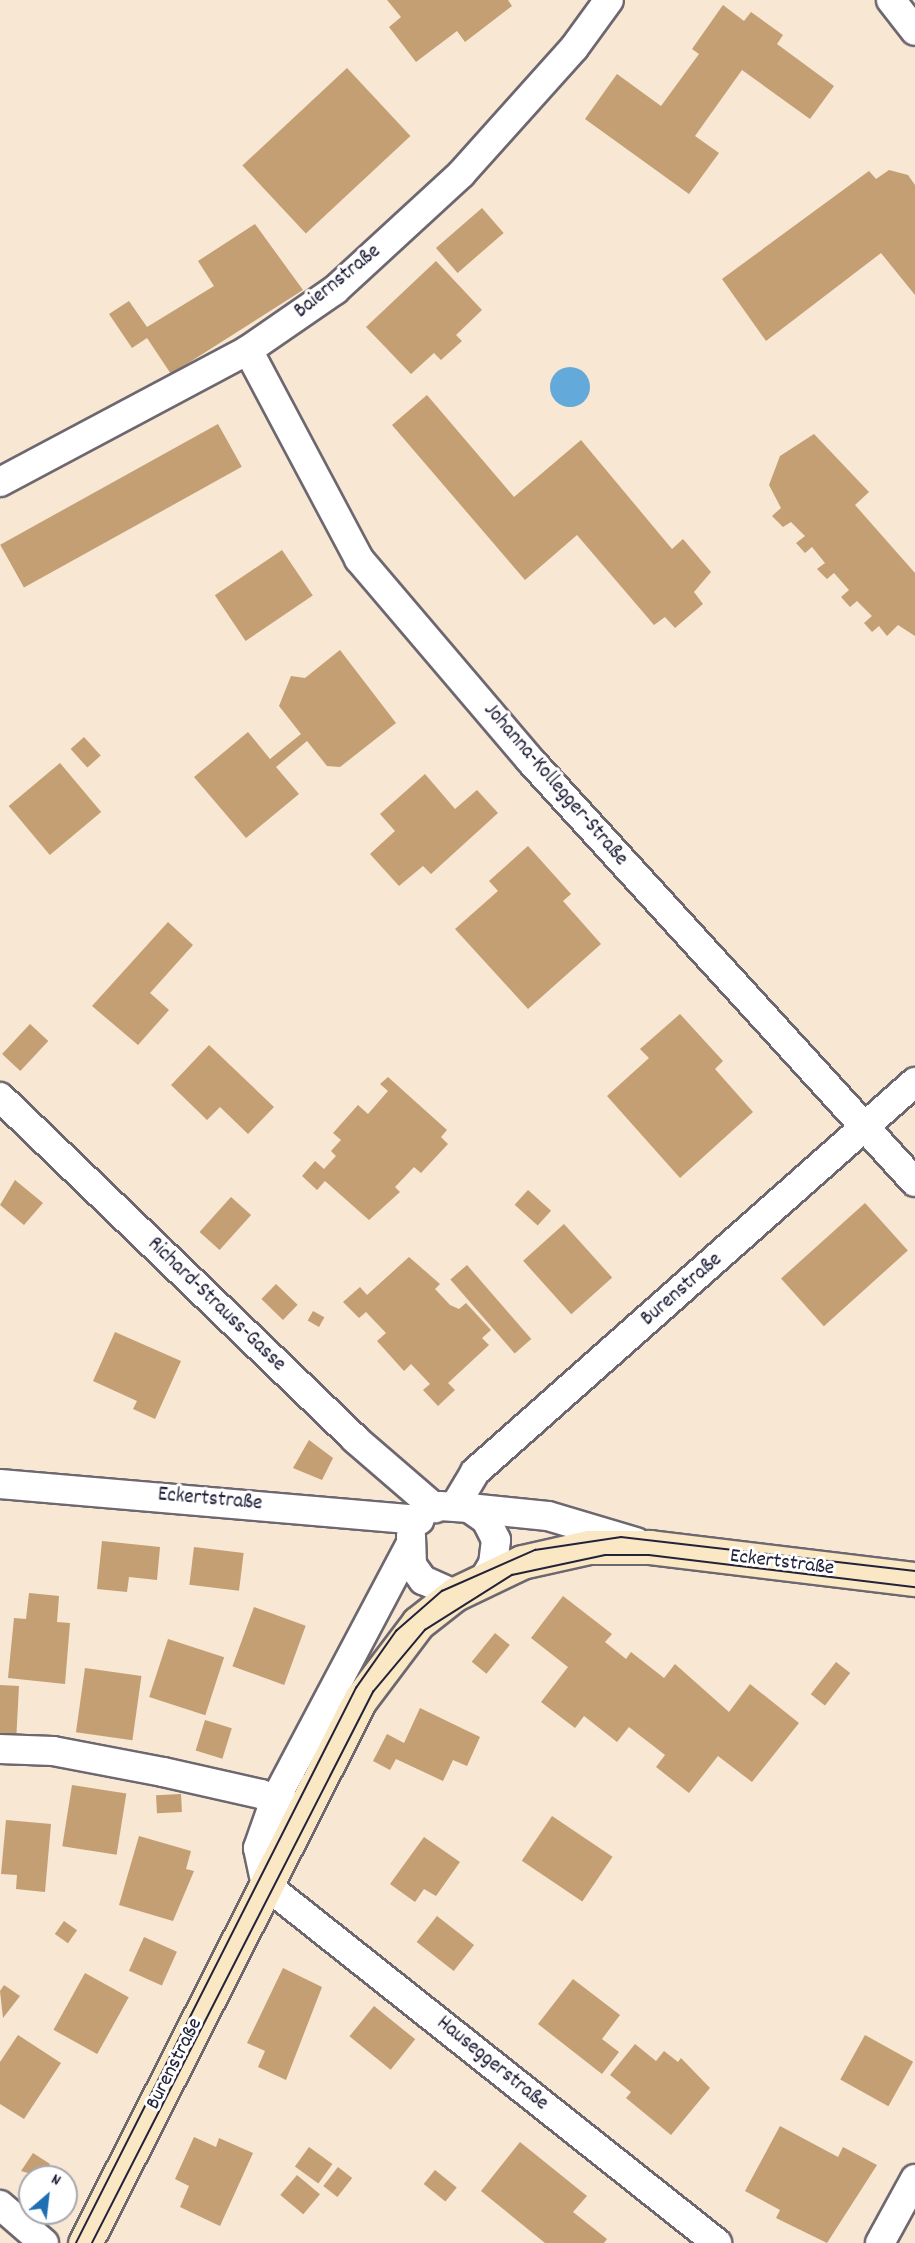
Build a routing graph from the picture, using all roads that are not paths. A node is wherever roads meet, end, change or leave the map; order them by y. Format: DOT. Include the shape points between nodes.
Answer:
graph roads {
  1 [pos="609,0"];
  2 [pos="891,0"];
  3 [pos="915,31"];
  4 [pos="248,350"];
  5 [pos="0,482"];
  6 [pos="915,1082"];
  7 [pos="0,1097"];
  8 [pos="865,1129"];
  9 [pos="915,1182"];
  10 [pos="0,1484"];
  11 [pos="445,1510"];
  12 [pos="650,1546"];
  13 [pos="409,1547"];
  14 [pos="484,1579"];
  15 [pos="915,1579"];
  16 [pos="455,1594"];
  17 [pos="0,1749"];
  18 [pos="288,1806"];
  19 [pos="266,1885"];
  20 [pos="915,2179"];
  21 [pos="0,2205"];
  22 [pos="44,2243"];
  23 [pos="85,2243"];
  24 [pos="717,2243"];
  25 [pos="880,2243"];
  1 -- 4 [label="street, Baiernstraße" via="574,48 460,174 335,290"];
  2 -- 3 [label="street"];
  4 -- 5 [label="street, Baiernstraße"];
  4 -- 8 [label="street, Johanna-Kollegger-Straße" via="359,559 530,760"];
  6 -- 8 [label="street, Burenstraße"];
  7 -- 11 [label="street, Richard-Strauss-Gasse" via="361,1445"];
  8 -- 9 [label="street, Johanna-Kollegger-Straße"];
  8 -- 11 [label="street, Burenstraße" via="475,1472"];
  10 -- 11 [label="street, Eckertstraße"];
  11 -- 12 [label="street, Eckertstraße" via="548,1516"];
  11 -- 13 [label="street"];
  11 -- 14 [label="street" via="486,1520 496,1540 493,1564"];
  12 -- 14 [label="street, Eckertstraße" via="589,1547 522,1562"];
  12 -- 15 [label="street, Eckertstraße"];
  13 -- 16 [label="street" via="412,1565 423,1580"];
  13 -- 18 [label="street, Burenstraße"];
  14 -- 16 [label="street, Eckertstraße"];
  16 -- 18 [label="street, Burenstraße" via="391,1652"];
  17 -- 18 [label="street" via="53,1751"];
  18 -- 19 [label="street, Burenstraße"];
  19 -- 23 [label="street, Burenstraße"];
  19 -- 24 [label="street, Hauseggerstraße"];
  20 -- 25 [label="street"];
  21 -- 22 [label="street"];
}
